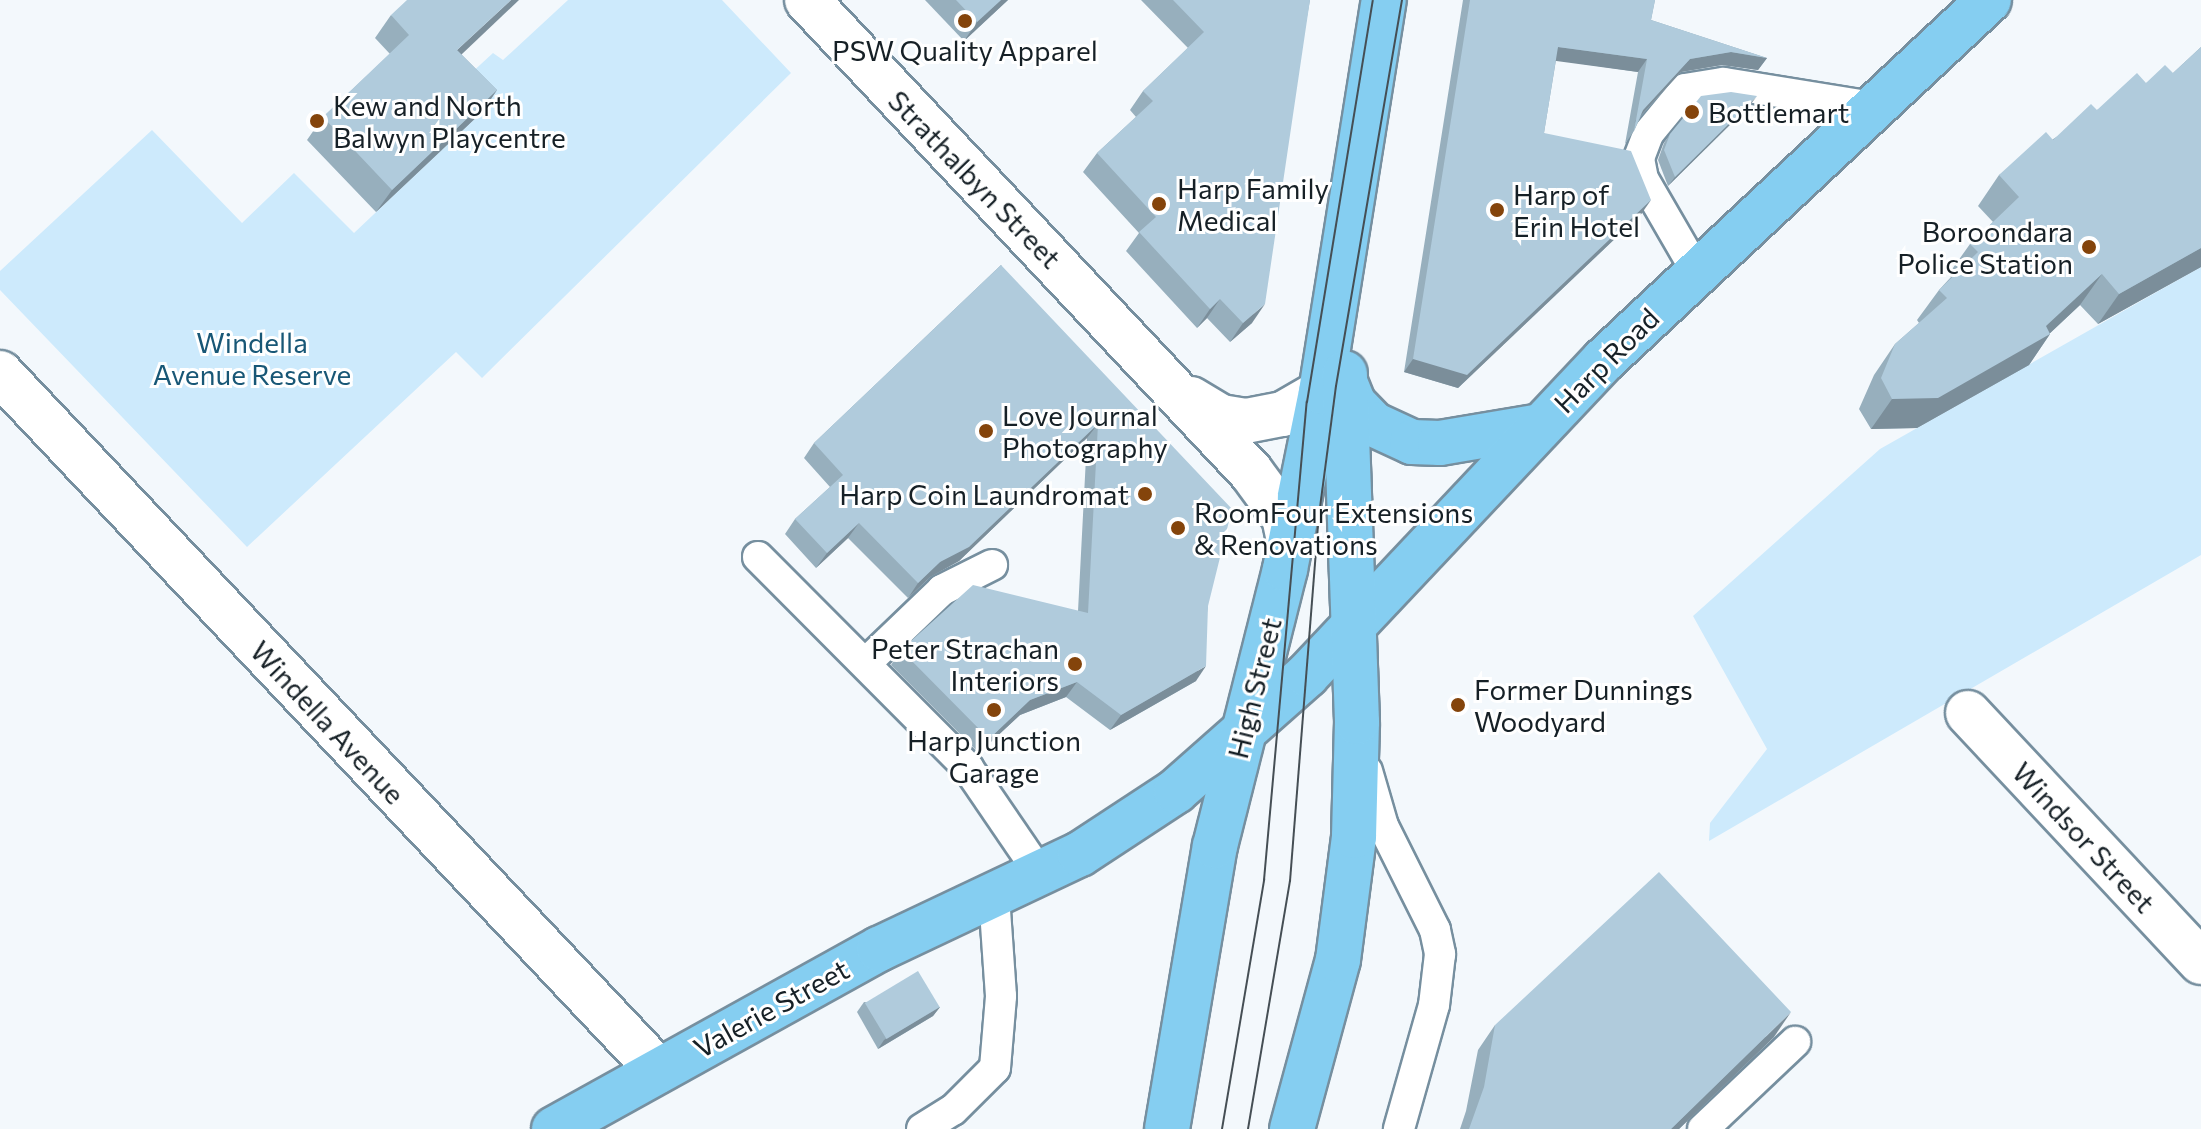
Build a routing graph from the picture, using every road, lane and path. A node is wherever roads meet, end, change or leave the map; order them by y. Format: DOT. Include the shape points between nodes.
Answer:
graph roads {
  1 [pos="807,0"];
  2 [pos="1989,0"];
  3 [pos="1381,2"];
  4 [pos="1872,107"];
  5 [pos="1697,272"];
  6 [pos="1145,357"];
  7 [pos="0,373"];
  8 [pos="1333,387"];
  9 [pos="1540,426"];
  10 [pos="1290,545"];
  11 [pos="758,557"];
  12 [pos="992,565"];
  13 [pos="1352,627"];
  14 [pos="867,662"];
  15 [pos="1968,713"];
  16 [pos="1357,722"];
  17 [pos="1241,737"];
  18 [pos="1041,875"];
  19 [pos="994,896"];
  20 [pos="2201,962"];
  21 [pos="1795,1042"];
  22 [pos="658,1070"];
  23 [pos="554,1129"];
  24 [pos="922,1129"];
  25 [pos="1167,1129"];
  26 [pos="1292,1129"];
  27 [pos="1399,1129"];
  28 [pos="1703,1129"];
  1 -- 6 [label="street, Strathalbyn Street"];
  2 -- 4 [label="main road, Harp Road"];
  3 -- 8 [label="main road, High Street" via="1343,247"];
  4 -- 5 [label="main road, Harp Road"];
  4 -- 5 [label="lane" via="1724,83 1685,89 1648,134 1639,158 1643,179"];
  5 -- 9 [label="main road, Harp Road"];
  6 -- 8 [label="street, Strathalbyn Street" via="1178,389 1221,417 1269,418"];
  6 -- 10 [label="street, Strathalbyn Street" via="1266,488 1284,517"];
  7 -- 22 [label="street, Windella Avenue"];
  8 -- 9 [label="main road" via="1373,424 1412,442 1440,443"];
  8 -- 10 [label="main road, High Street"];
  8 -- 13 [label="main road, High Street"];
  9 -- 13 [label="main road, Harp Road"];
  10 -- 17 [label="main road, High Street"];
  11 -- 14 [label="lane"];
  12 -- 14 [label="lane" via="942,590"];
  13 -- 16 [label="main road, High Street"];
  13 -- 17 [label="main road, Harp Road"];
  14 -- 18 [label="lane" via="968,768"];
  15 -- 20 [label="street, Windsor Street"];
  16 -- 26 [label="main road, High Street" via="1349,891 1323,1026"];
  16 -- 27 [label="lane, High Street" via="1375,805 1435,930 1440,954 1434,1005"];
  17 -- 18 [label="main road, Valerie Street" via="1122,830"];
  17 -- 25 [label="main road, High Street" via="1204,900"];
  18 -- 19 [label="main road, Valerie Street"];
  19 -- 22 [label="main road, Valerie Street" via="879,949"];
  19 -- 24 [label="lane" via="1001,996 995,1068 953,1110"];
  21 -- 28 [label="lane"];
  22 -- 23 [label="main road, Valerie Street"];
}
